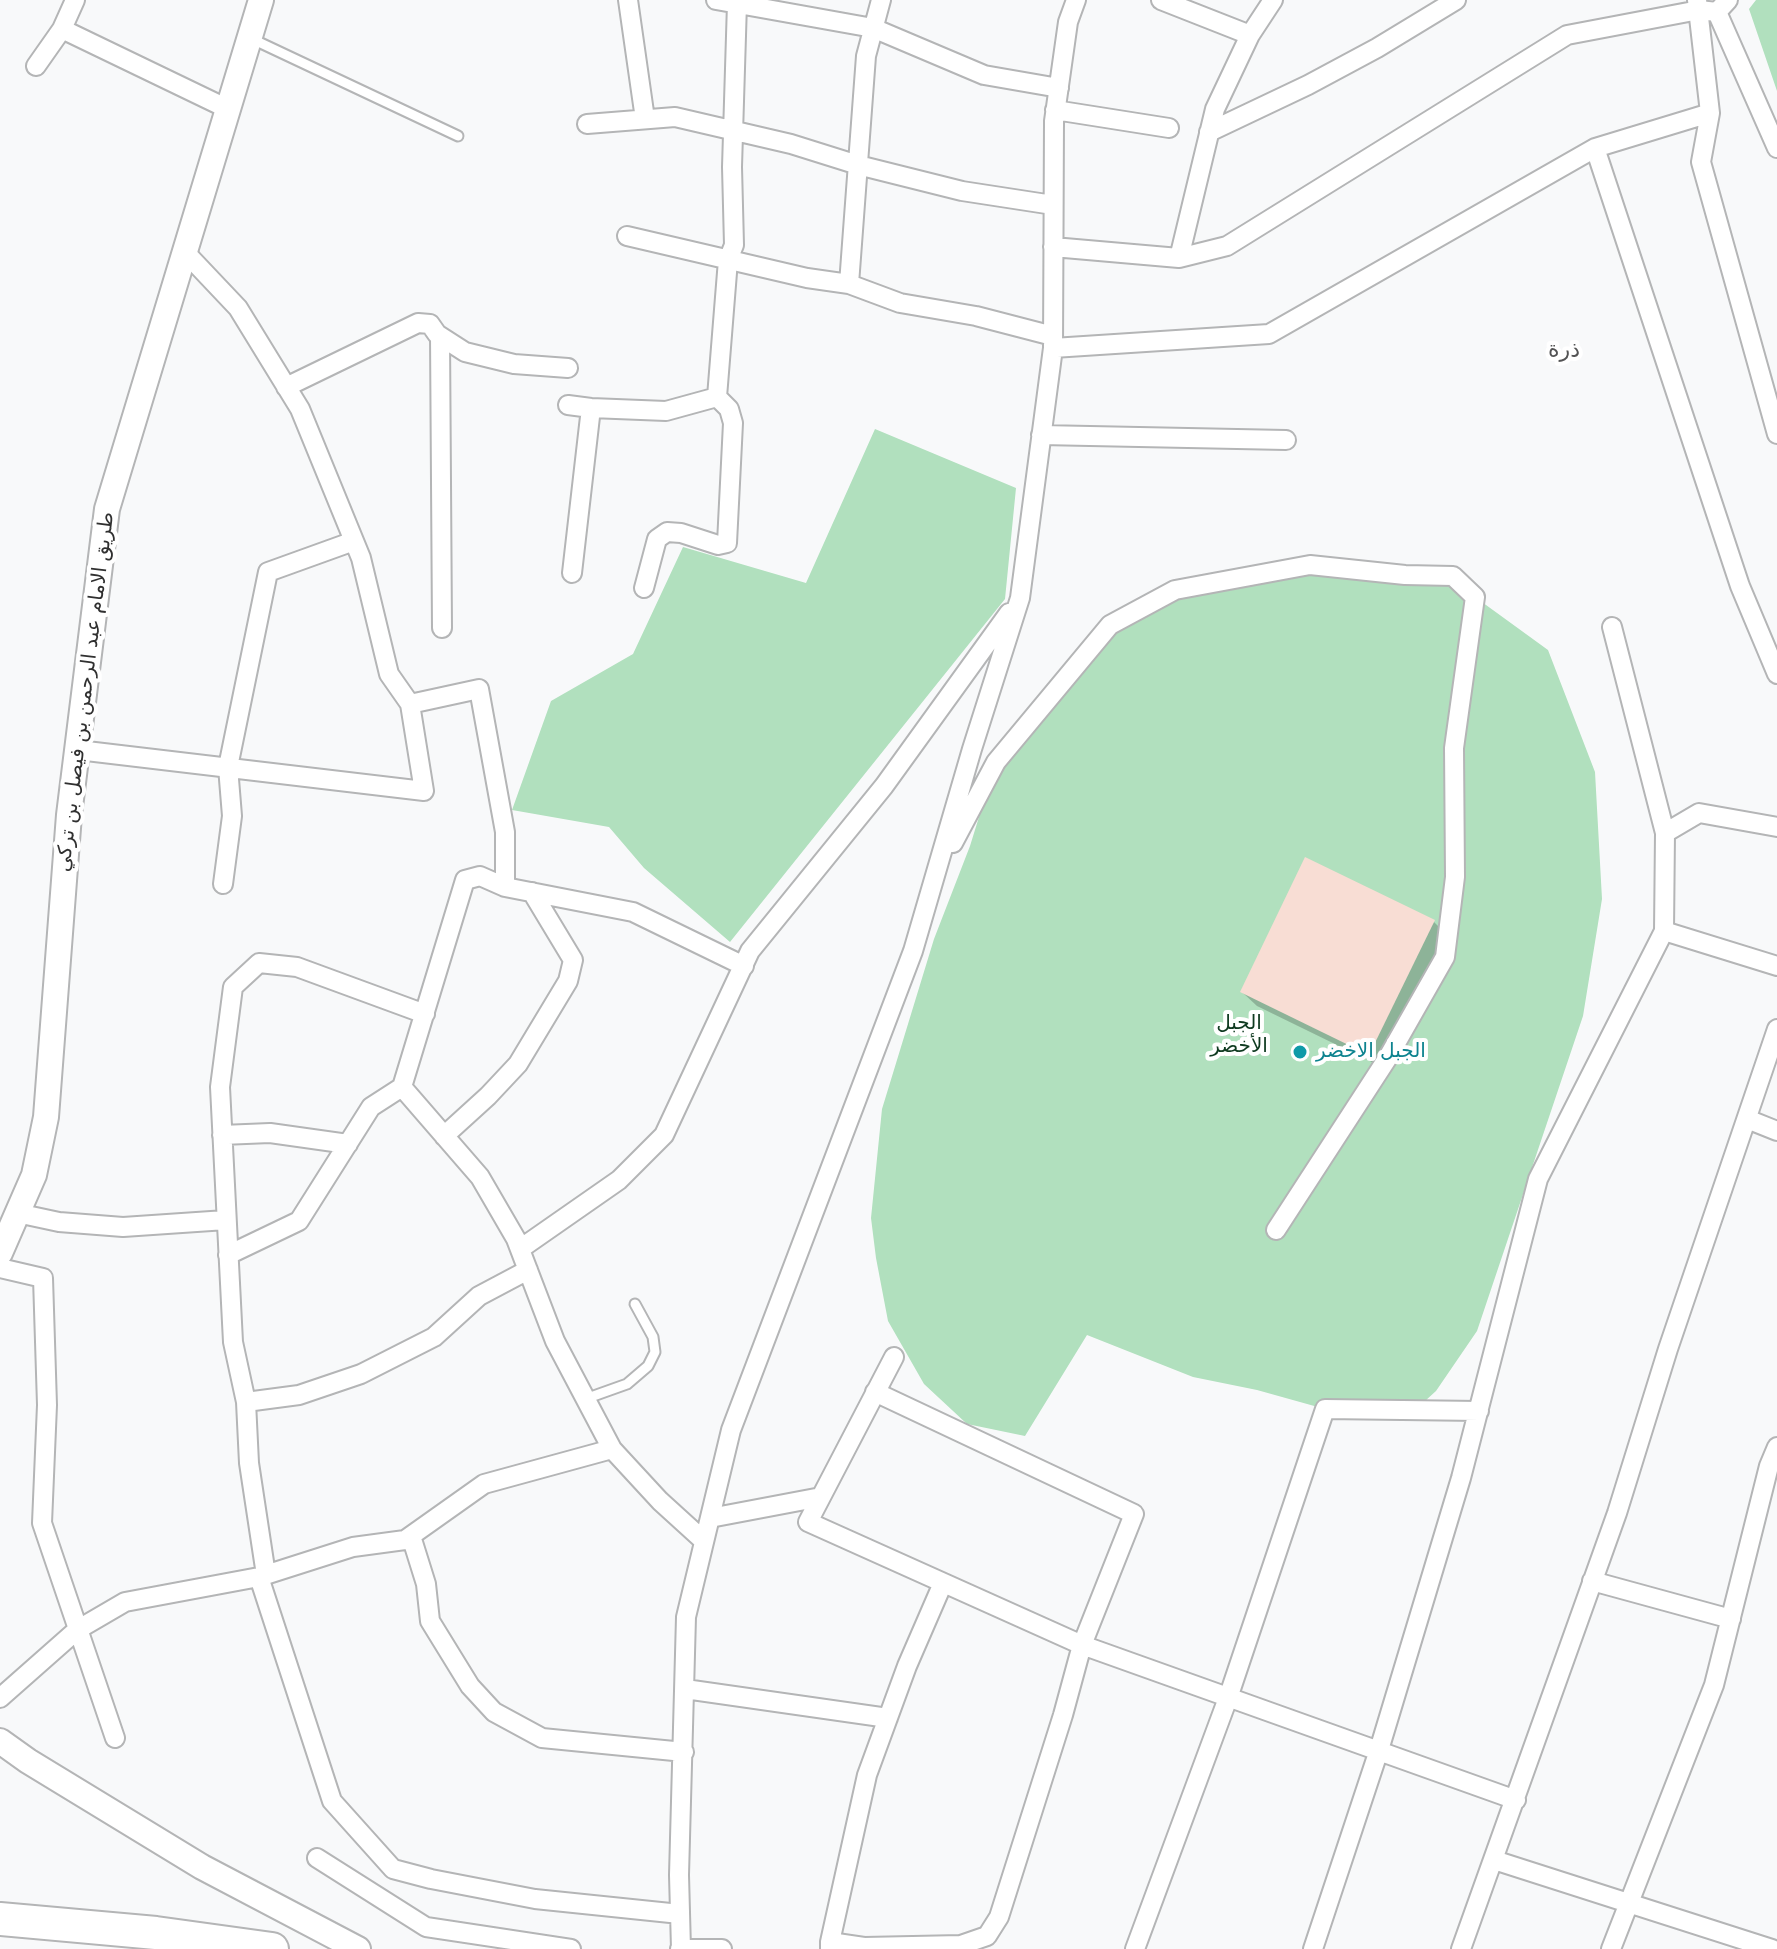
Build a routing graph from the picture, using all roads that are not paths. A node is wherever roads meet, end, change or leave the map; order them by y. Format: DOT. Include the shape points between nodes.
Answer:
graph roads {
  1 [pos="75,0"];
  2 [pos="261,0"];
  3 [pos="628,0"];
  4 [pos="716,0"];
  5 [pos="881,0"];
  6 [pos="1076,0"];
  7 [pos="1161,0"];
  8 [pos="1273,0"];
  9 [pos="1456,0"];
  10 [pos="737,3"];
  11 [pos="1710,6"];
  12 [pos="873,28"];
  13 [pos="62,29"];
  14 [pos="1250,35"];
  15 [pos="250,38"];
  16 [pos="36,66"];
  17 [pos="1059,88"];
  18 [pos="228,109"];
  19 [pos="1055,110"];
  20 [pos="1710,113"];
  21 [pos="645,119"];
  22 [pos="587,124"];
  23 [pos="1169,128"];
  24 [pos="733,129"];
  25 [pos="1209,132"];
  26 [pos="458,136"];
  27 [pos="1595,148"];
  28 [pos="1777,148"];
  29 [pos="858,165"];
  30 [pos="1053,205"];
  31 [pos="627,236"];
  32 [pos="1053,247"];
  33 [pos="184,251"];
  34 [pos="1179,258"];
  35 [pos="728,260"];
  36 [pos="849,284"];
  37 [pos="440,336"];
  38 [pos="1053,342"];
  39 [pos="568,368"];
  40 [pos="286,387"];
  41 [pos="717,397"];
  42 [pos="568,405"];
  43 [pos="591,408"];
  44 [pos="1777,434"];
  45 [pos="1041,435"];
  46 [pos="1286,440"];
  47 [pos="354,541"];
  48 [pos="572,573"];
  49 [pos="644,588"];
  50 [pos="1020,598"];
  51 [pos="1612,627"];
  52 [pos="442,628"];
  53 [pos="1777,674"];
  54 [pos="410,704"];
  55 [pos="78,750"];
  56 [pos="228,767"];
  57 [pos="1777,827"];
  58 [pos="1665,833"];
  59 [pos="935,877"];
  60 [pos="223,884"];
  61 [pos="505,887"];
  62 [pos="532,892"];
  63 [pos="1664,931"];
  64 [pos="744,966"];
  65 [pos="1777,966"];
  66 [pos="425,1014"];
  67 [pos="1777,1029"];
  68 [pos="402,1087"];
  69 [pos="1747,1119"];
  70 [pos="1777,1131"];
  71 [pos="222,1135"];
  72 [pos="444,1136"];
  73 [pos="348,1144"];
  74 [pos="17,1213"];
  75 [pos="226,1220"];
  76 [pos="1276,1230"];
  77 [pos="520,1249"];
  78 [pos="0,1253"];
  79 [pos="228,1255"];
  80 [pos="0,1268"];
  81 [pos="528,1270"];
  82 [pos="635,1304"];
  83 [pos="894,1357"];
  84 [pos="875,1392"];
  85 [pos="585,1399"];
  86 [pos="246,1402"];
  87 [pos="1479,1411"];
  88 [pos="1777,1447"];
  89 [pos="612,1449"];
  90 [pos="821,1497"];
  91 [pos="710,1518"];
  92 [pos="411,1536"];
  93 [pos="704,1541"];
  94 [pos="263,1576"];
  95 [pos="1592,1581"];
  96 [pos="943,1583"];
  97 [pos="1731,1619"];
  98 [pos="77,1630"];
  99 [pos="1082,1645"];
  100 [pos="685,1689"];
  101 [pos="0,1698"];
  102 [pos="1228,1698"];
  103 [pos="888,1718"];
  104 [pos="115,1738"];
  105 [pos="0,1741"];
  106 [pos="1379,1750"];
  107 [pos="684,1752"];
  108 [pos="1516,1800"];
  109 [pos="317,1858"];
  110 [pos="1494,1860"];
  111 [pos="1629,1904"];
  112 [pos="680,1914"];
  113 [pos="0,1919"];
  114 [pos="0,1931"];
  115 [pos="1777,1942"];
  116 [pos="830,1945"];
  117 [pos="104,1949"];
  118 [pos="272,1949"];
  119 [pos="358,1949"];
  120 [pos="571,1949"];
  121 [pos="681,1949"];
  122 [pos="722,1949"];
  123 [pos="1135,1949"];
  124 [pos="1313,1949"];
  125 [pos="1461,1949"];
  126 [pos="1611,1949"];
  127 [pos="1774,1949"];
  1 -- 13 [label="street"];
  2 -- 15 [label="street, طريق الامام عبد الرحمن بن فيصل بن تركي"];
  3 -- 21 [label="street"];
  4 -- 10 [label="street"];
  5 -- 12 [label="street"];
  6 -- 17 [label="street"];
  7 -- 14 [label="street"];
  8 -- 14 [label="street"];
  9 -- 25 [label="street" via="1308,85"];
  10 -- 12 [label="street"];
  10 -- 24 [label="street"];
  11 -- 20 [label="street"];
  11 -- 28 [label="street"];
  11 -- 34 [label="street" via="1567,35 1227,246"];
  12 -- 17 [label="street" via="984,75"];
  12 -- 29 [label="street"];
  13 -- 16 [label="street"];
  13 -- 18 [label="street"];
  14 -- 25 [label="street"];
  15 -- 18 [label="street, طريق الامام عبد الرحمن بن فيصل بن تركي"];
  15 -- 26 [label="lane"];
  17 -- 19 [label="street"];
  18 -- 33 [label="street, طريق الامام عبد الرحمن بن فيصل بن تركي"];
  19 -- 23 [label="street"];
  19 -- 30 [label="street"];
  20 -- 27 [label="street"];
  20 -- 44 [label="street" via="1701,162"];
  21 -- 22 [label="street"];
  21 -- 24 [label="street" via="675,117"];
  24 -- 29 [label="street"];
  24 -- 35 [label="street" via="734,245"];
  25 -- 34 [label="street"];
  27 -- 38 [label="street" via="1269,334"];
  27 -- 53 [label="street" via="1740,586"];
  29 -- 30 [label="street" via="962,191"];
  29 -- 36 [label="street"];
  30 -- 32 [label="street"];
  31 -- 35 [label="street"];
  32 -- 34 [label="street"];
  32 -- 38 [label="street"];
  33 -- 40 [label="street" via="238,308"];
  33 -- 55 [label="street, طريق الامام عبد الرحمن بن فيصل بن تركي" via="107,509"];
  35 -- 36 [label="street"];
  35 -- 41 [label="street"];
  36 -- 38 [label="street" via="900,303 976,316"];
  37 -- 39 [label="street" via="477,355"];
  37 -- 40 [label="street" via="430,324 418,323"];
  37 -- 52 [label="street"];
  38 -- 45 [label="street"];
  40 -- 47 [label="street"];
  41 -- 43 [label="street" via="666,411"];
  41 -- 49 [label="street" via="733,423 727,543 667,532 657,539"];
  42 -- 43 [label="street"];
  43 -- 48 [label="street"];
  45 -- 46 [label="street"];
  45 -- 50 [label="street"];
  47 -- 54 [label="street" via="389,674"];
  47 -- 56 [label="street" via="268,572"];
  50 -- 59 [label="street"];
  50 -- 64 [label="street" via="884,786 750,951"];
  51 -- 58 [label="street"];
  54 -- 56 [label="street" via="424,791"];
  54 -- 61 [label="street" via="479,689 505,832"];
  55 -- 56 [label="street"];
  55 -- 74 [label="street, طريق الامام عبد الرحمن بن فيصل بن تركي" via="46,1117 34,1175"];
  56 -- 60 [label="street" via="232,816"];
  57 -- 58 [label="street" via="1699,813"];
  58 -- 63 [label="street"];
  59 -- 76 [label="street" via="996,762 1110,625 1175,590 1310,565 1453,576 1475,597 1454,748 1455,877 1445,957 1387,1059"];
  59 -- 91 [label="street" via="853,1115 731,1430"];
  61 -- 62 [label="street"];
  61 -- 66 [label="street" via="480,876 465,880"];
  62 -- 64 [label="street" via="633,912"];
  62 -- 72 [label="street" via="573,960 568,981 518,1064"];
  63 -- 65 [label="street"];
  63 -- 87 [label="street" via="1538,1179"];
  64 -- 77 [label="street" via="664,1135 619,1180"];
  66 -- 68 [label="street"];
  66 -- 71 [label="street" via="297,967 259,963 233,987 220,1087"];
  67 -- 69 [label="street"];
  68 -- 72 [label="street"];
  68 -- 73 [label="street" via="371,1107"];
  69 -- 70 [label="street"];
  69 -- 95 [label="street"];
  71 -- 73 [label="street" via="270,1133"];
  71 -- 75 [label="street"];
  72 -- 77 [label="street" via="480,1177"];
  73 -- 79 [label="street" via="299,1221"];
  74 -- 75 [label="street" via="123,1227"];
  74 -- 78 [label="street, طريق الامام عبد الرحمن بن فيصل بن تركي"];
  75 -- 79 [label="street"];
  77 -- 81 [label="street"];
  79 -- 86 [label="street" via="233,1342"];
  80 -- 98 [label="street" via="43,1278 47,1405 42,1523"];
  81 -- 85 [label="street"];
  81 -- 86 [label="street" via="479,1296 434,1337 361,1374 299,1395"];
  82 -- 85 [label="lane" via="653,1337 655,1352 648,1366 627,1384"];
  83 -- 84 [label="street"];
  84 -- 90 [label="street"];
  84 -- 99 [label="street" via="1134,1514"];
  85 -- 89 [label="street"];
  86 -- 94 [label="street"];
  87 -- 102 [label="street" via="1325,1409"];
  87 -- 106 [label="street"];
  88 -- 97 [label="street"];
  89 -- 92 [label="street" via="484,1484"];
  89 -- 93 [label="street"];
  90 -- 91 [label="street"];
  90 -- 96 [label="street" via="808,1522"];
  91 -- 93 [label="street"];
  92 -- 94 [label="street" via="353,1547"];
  92 -- 107 [label="street" via="426,1584 430,1621 470,1686 494,1712 542,1738"];
  93 -- 100 [label="street" via="686,1617"];
  94 -- 98 [label="street" via="125,1602"];
  94 -- 112 [label="street" via="332,1801 393,1869 535,1899"];
  95 -- 97 [label="street"];
  95 -- 108 [label="street"];
  96 -- 99 [label="street"];
  96 -- 103 [label="street"];
  97 -- 111 [label="street" via="1714,1685"];
  98 -- 101 [label="street"];
  98 -- 104 [label="street"];
  99 -- 102 [label="street"];
  99 -- 116 [label="street" via="999,1917 987,1936 961,1945"];
  100 -- 103 [label="street"];
  100 -- 107 [label="street"];
  102 -- 106 [label="street"];
  102 -- 123 [label="street"];
  103 -- 116 [label="street" via="867,1775"];
  105 -- 119 [label="street" via="202,1867"];
  106 -- 108 [label="street"];
  106 -- 124 [label="street"];
  107 -- 112 [label="street"];
  108 -- 110 [label="street"];
  109 -- 120 [label="street" via="426,1927"];
  110 -- 111 [label="street"];
  110 -- 125 [label="street"];
  111 -- 126 [label="street"];
  111 -- 127 [label="street"];
  112 -- 121 [label="street"];
  113 -- 118 [label="highway"];
  114 -- 117 [label="highway"];
  115 -- 127 [label="street"];
  121 -- 122 [label="street"];
}
